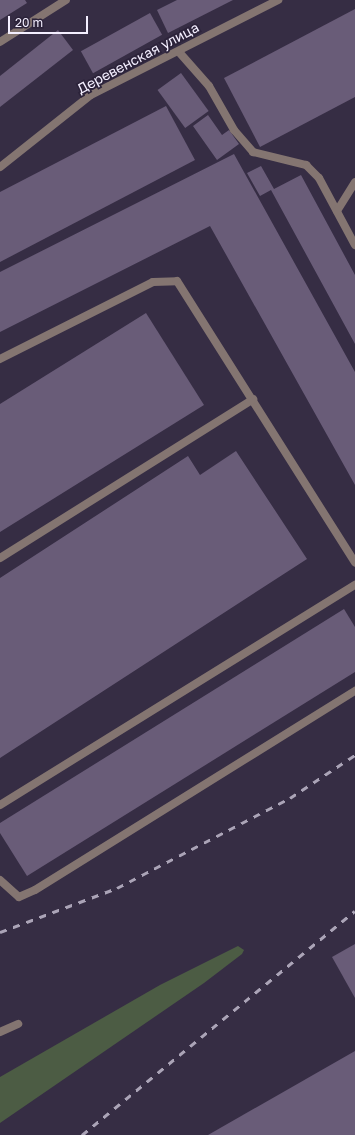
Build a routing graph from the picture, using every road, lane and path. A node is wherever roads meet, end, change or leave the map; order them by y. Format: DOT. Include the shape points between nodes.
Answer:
graph roads {
  1 [pos="66,0"];
  2 [pos="278,0"];
  3 [pos="0,42"];
  4 [pos="179,52"];
  5 [pos="0,167"];
  6 [pos="355,182"];
  7 [pos="337,212"];
  8 [pos="355,245"];
  9 [pos="0,359"];
  10 [pos="253,399"];
  11 [pos="0,558"];
  12 [pos="355,563"];
  13 [pos="355,585"];
  14 [pos="355,691"];
  15 [pos="0,805"];
  16 [pos="0,880"];
  17 [pos="18,1024"];
  18 [pos="0,1032"];
  1 -- 3 [label="lane"];
  2 -- 4 [label="lane, Деревенская улица"];
  4 -- 5 [label="lane, Деревенская улица" via="91,95"];
  4 -- 7 [label="lane" via="209,86 234,130 253,152 306,165 319,178"];
  6 -- 7 [label="lane"];
  7 -- 8 [label="lane"];
  9 -- 10 [label="lane" via="153,282 177,281"];
  10 -- 11 [label="lane"];
  10 -- 12 [label="lane"];
  13 -- 15 [label="lane"];
  14 -- 16 [label="lane" via="35,890 18,897"];
  17 -- 18 [label="lane"];
}
